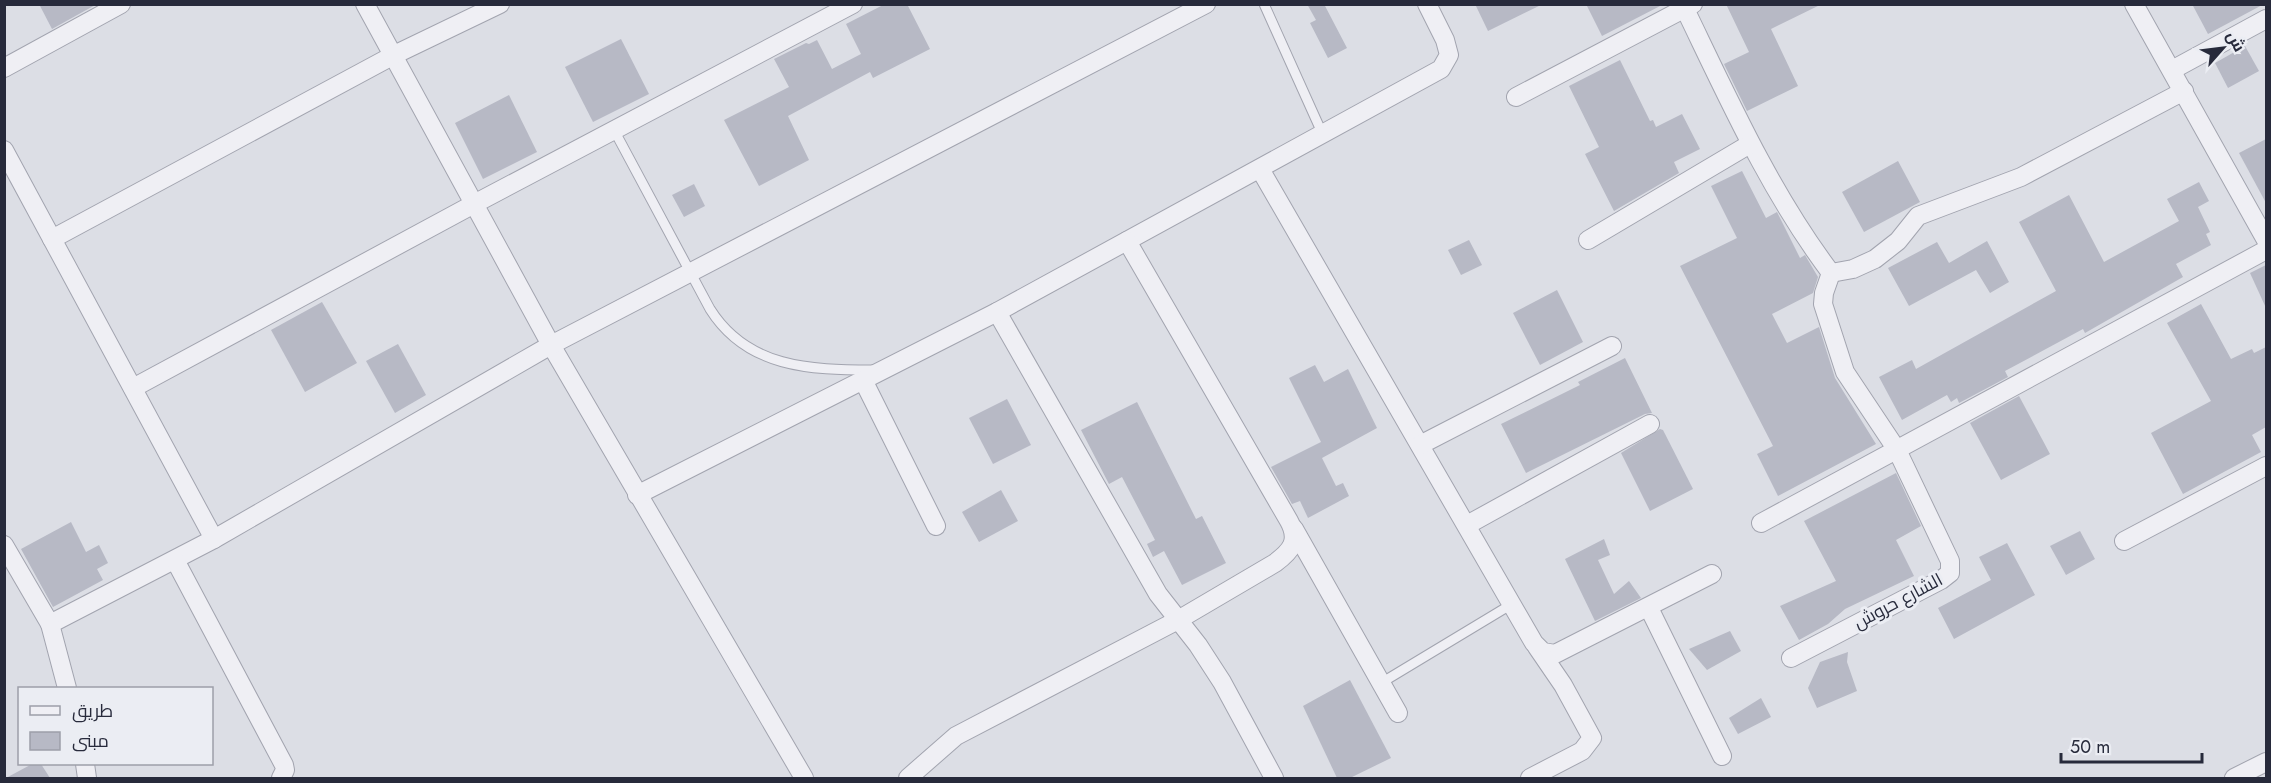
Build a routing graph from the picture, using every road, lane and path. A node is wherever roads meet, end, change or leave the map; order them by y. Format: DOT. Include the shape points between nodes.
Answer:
graph roads {
  1 [pos="121,4"];
  2 [pos="365,4"];
  3 [pos="500,4"];
  4 [pos="853,4"];
  5 [pos="1206,4"];
  6 [pos="1264,4"];
  7 [pos="1427,4"];
  8 [pos="2134,4"];
  9 [pos="1689,7"];
  10 [pos="2266,19"];
  11 [pos="394,55"];
  12 [pos="4,68"];
  13 [pos="2172,70"];
  14 [pos="2184,91"];
  15 [pos="1516,97"];
  16 [pos="614,130"];
  17 [pos="1323,135"];
  18 [pos="1750,144"];
  19 [pos="4,150"];
  20 [pos="1260,170"];
  21 [pos="474,204"];
  22 [pos="52,239"];
  23 [pos="1588,240"];
  24 [pos="2266,240"];
  25 [pos="1127,241"];
  26 [pos="2266,250"];
  27 [pos="690,273"];
  28 [pos="1831,273"];
  29 [pos="997,312"];
  30 [pos="551,345"];
  31 [pos="1612,346"];
  32 [pos="882,370"];
  33 [pos="863,380"];
  34 [pos="133,388"];
  35 [pos="1650,424"];
  36 [pos="1420,445"];
  37 [pos="1897,450"];
  38 [pos="2266,466"];
  39 [pos="637,495"];
  40 [pos="1761,523"];
  41 [pos="1467,525"];
  42 [pos="936,526"];
  43 [pos="1294,529"];
  44 [pos="214,538"];
  45 [pos="2124,542"];
  46 [pos="4,545"];
  47 [pos="175,560"];
  48 [pos="1712,574"];
  49 [pos="1512,604"];
  50 [pos="1649,608"];
  51 [pos="1178,620"];
  52 [pos="50,624"];
  53 [pos="1534,643"];
  54 [pos="1791,658"];
  55 [pos="1381,683"];
  56 [pos="67,687"];
  57 [pos="1398,713"];
  58 [pos="1722,756"];
  59 [pos="2266,762"];
  60 [pos="281,778"];
  61 [pos="804,778"];
  62 [pos="908,778"];
  63 [pos="1274,778"];
  64 [pos="1530,778"];
  65 [pos="2235,778"];
  1 -- 12 [label="street"];
  2 -- 11 [label="street"];
  3 -- 11 [label="street"];
  4 -- 16 [label="street"];
  5 -- 27 [label="street"];
  6 -- 17 [label="lane"];
  7 -- 17 [label="street" via="1446,40 1449,55 1442,69"];
  8 -- 13 [label="street"];
  9 -- 15 [label="street"];
  9 -- 18 [label="street"];
  10 -- 13 [label="street"];
  11 -- 21 [label="street"];
  11 -- 22 [label="street"];
  13 -- 14 [label="street"];
  14 -- 24 [label="street"];
  14 -- 28 [label="street" via="2021,177 1968,199 1933,208 1918,216 1898,241 1875,259"];
  16 -- 21 [label="street"];
  16 -- 27 [label="lane"];
  17 -- 20 [label="street"];
  18 -- 23 [label="street"];
  18 -- 28 [label="street" via="1800,232"];
  19 -- 22 [label="street"];
  20 -- 25 [label="street"];
  20 -- 36 [label="street"];
  21 -- 30 [label="street"];
  21 -- 34 [label="street"];
  22 -- 34 [label="street"];
  25 -- 29 [label="street"];
  25 -- 43 [label="street"];
  26 -- 37 [label="street"];
  27 -- 30 [label="street"];
  27 -- 32 [label="lane" via="720,326 762,355 813,369"];
  28 -- 37 [label="street" via="1823,304 1845,372"];
  29 -- 32 [label="street"];
  29 -- 51 [label="street" via="1158,594"];
  30 -- 39 [label="street"];
  30 -- 44 [label="street"];
  31 -- 36 [label="street"];
  32 -- 33 [label="street"];
  33 -- 39 [label="street"];
  33 -- 42 [label="street"];
  34 -- 44 [label="street"];
  35 -- 41 [label="street"];
  36 -- 41 [label="street"];
  37 -- 40 [label="street"];
  37 -- 54 [label="street, الشارع حروش" via="1950,561 1950,573"];
  38 -- 45 [label="street"];
  39 -- 61 [label="street"];
  41 -- 49 [label="street"];
  43 -- 51 [label="street" via="1294,543 1288,553"];
  43 -- 55 [label="street"];
  44 -- 47 [label="street"];
  46 -- 52 [label="street"];
  47 -- 52 [label="street"];
  47 -- 60 [label="street" via="284,765"];
  48 -- 50 [label="street"];
  49 -- 53 [label="street"];
  49 -- 55 [label="lane"];
  50 -- 53 [label="street" via="1555,654 1543,652"];
  50 -- 58 [label="street"];
  51 -- 62 [label="street" via="956,736"];
  51 -- 63 [label="street" via="1222,682"];
  52 -- 56 [label="street"];
  53 -- 64 [label="street" via="1592,738 1582,751"];
  55 -- 57 [label="street"];
  59 -- 65 [label="street"];
}
